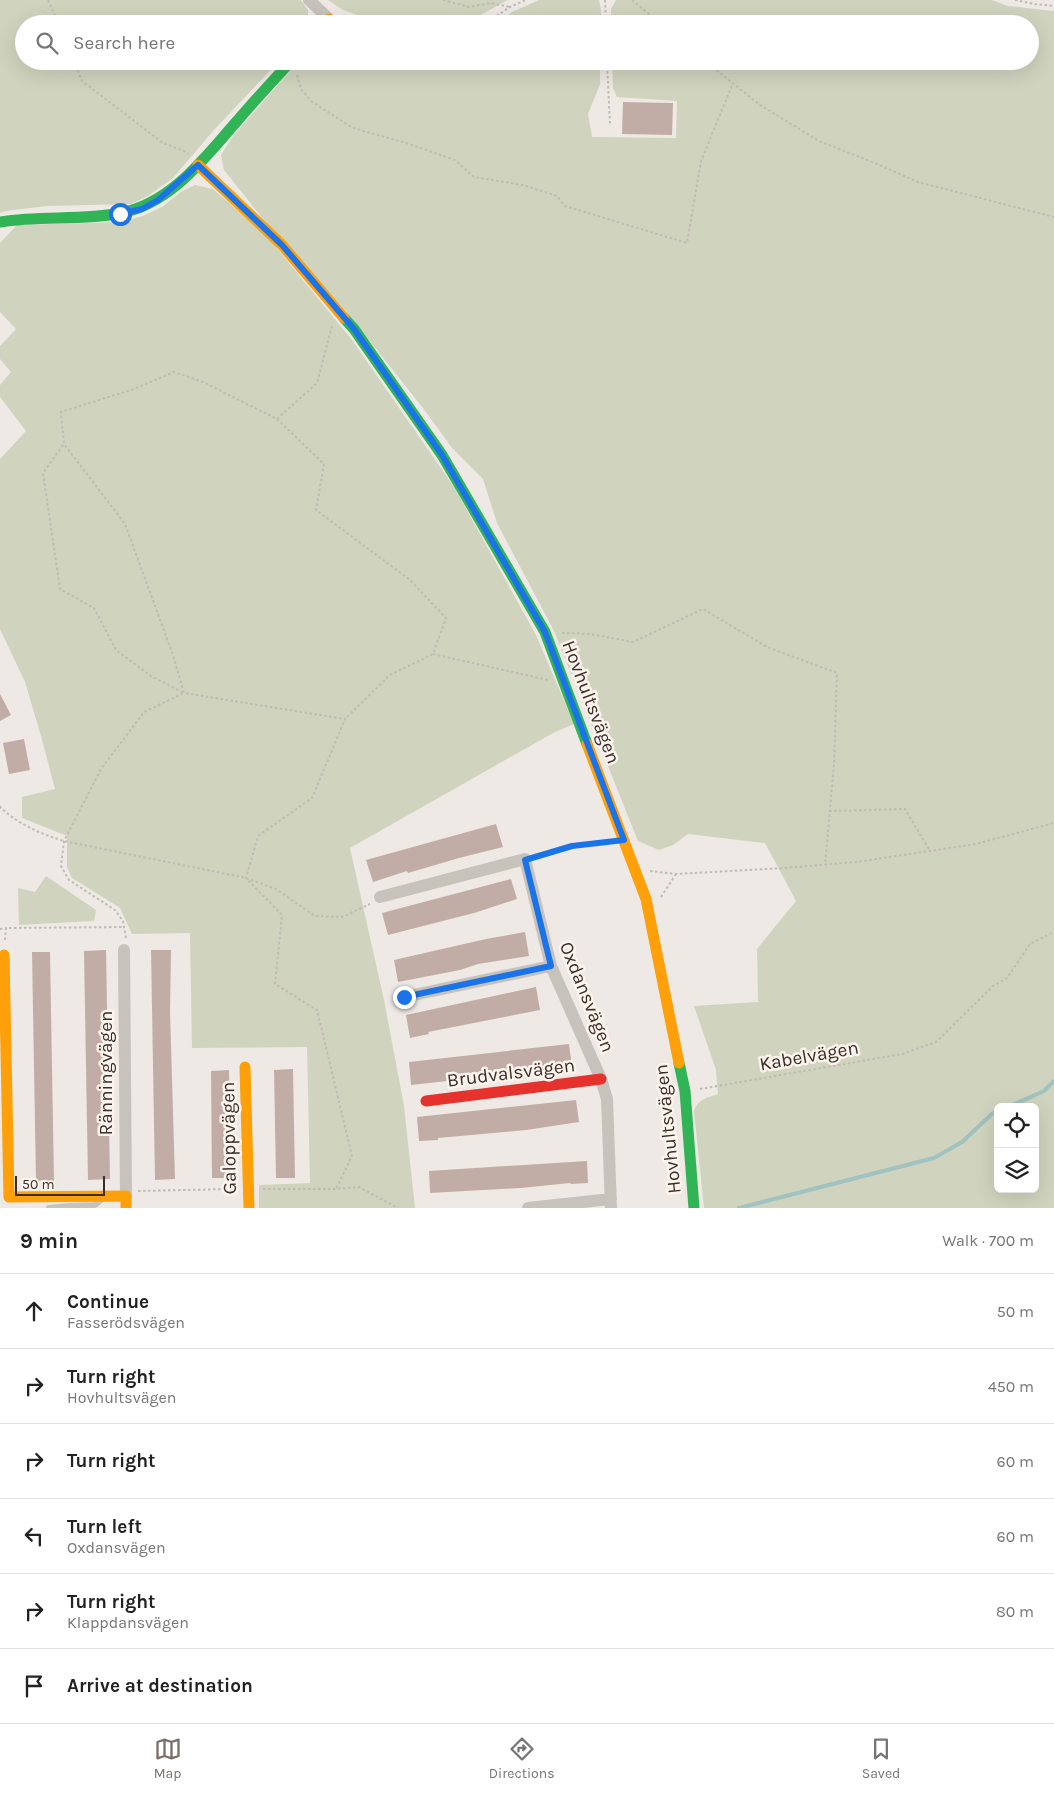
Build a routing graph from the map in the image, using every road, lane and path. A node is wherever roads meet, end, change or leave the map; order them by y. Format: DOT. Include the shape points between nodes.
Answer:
graph roads {
  1 [pos="48,0"];
  2 [pos="309,0"];
  3 [pos="443,0"];
  4 [pos="526,0"];
  5 [pos="605,0"];
  6 [pos="632,0"];
  7 [pos="1015,0"];
  8 [pos="1054,6"];
  9 [pos="510,7"];
  10 [pos="55,15"];
  11 [pos="322,15"];
  12 [pos="498,15"];
  13 [pos="606,15"];
  14 [pos="650,15"];
  15 [pos="78,70"];
  16 [pos="289,70"];
  17 [pos="294,70"];
  18 [pos="608,70"];
  19 [pos="716,70"];
  20 [pos="733,83"];
  21 [pos="610,126"];
  22 [pos="198,165"];
  23 [pos="1054,217"];
  24 [pos="0,222"];
  25 [pos="337,309"];
  26 [pos="277,419"];
  27 [pos="64,444"];
  28 [pos="545,632"];
  29 [pos="433,654"];
  30 [pos="565,684"];
  31 [pos="184,693"];
  32 [pos="345,719"];
  33 [pos="0,806"];
  34 [pos="829,811"];
  35 [pos="1054,823"];
  36 [pos="624,840"];
  37 [pos="64,841"];
  38 [pos="931,852"];
  39 [pos="525,860"];
  40 [pos="825,865"];
  41 [pos="635,870"];
  42 [pos="676,874"];
  43 [pos="246,878"];
  44 [pos="380,897"];
  45 [pos="649,914"];
  46 [pos="124,927"];
  47 [pos="0,928"];
  48 [pos="6,928"];
  49 [pos="1054,932"];
  50 [pos="124,950"];
  51 [pos="4,955"];
  52 [pos="551,966"];
  53 [pos="404,997"];
  54 [pos="245,1066"];
  55 [pos="601,1079"];
  56 [pos="685,1091"];
  57 [pos="426,1101"];
  58 [pos="336,1189"];
  59 [pos="106,1196"];
  60 [pos="126,1202"];
  61 [pos="611,1204"];
  62 [pos="95,1207"];
  63 [pos="49,1208"];
  64 [pos="249,1208"];
  65 [pos="528,1208"];
  66 [pos="694,1208"];
  1 -- 10 [label="path"];
  2 -- 11 [label="street"];
  3 -- 9 [label="path" via="469,7 491,3"];
  4 -- 9 [label="path"];
  5 -- 13 [label="path"];
  6 -- 14 [label="path"];
  7 -- 8 [label="path"];
  9 -- 12 [label="path"];
  15 -- 22 [label="path" via="82,81 163,143 184,151"];
  16 -- 22 [label="street"];
  17 -- 20 [label="path" via="301,89 311,101 353,128 455,160 474,177 523,185 557,196 565,206 687,243 701,161"];
  18 -- 21 [label="path"];
  19 -- 20 [label="path"];
  20 -- 23 [label="path" via="760,105 819,141 918,182"];
  22 -- 24 [label="street" via="165,195 142,209 120,214"];
  22 -- 25 [label="street, Hovhultsvägen" via="282,245"];
  25 -- 26 [label="path" via="317,383"];
  25 -- 28 [label="street, Hovhultsvägen" via="442,455"];
  26 -- 27 [label="path" via="203,382 174,372 134,389 61,412"];
  26 -- 29 [label="path" via="324,464 316,510 409,579 446,618"];
  27 -- 31 [label="path" via="125,524"];
  27 -- 31 [label="path" via="43,473 60,589 94,608 116,650 151,676"];
  28 -- 30 [label="street, Hovhultsvägen"];
  28 -- 34 [label="path" via="591,634 633,642 704,609 767,647 837,673"];
  29 -- 30 [label="path"];
  29 -- 32 [label="path" via="390,675"];
  30 -- 36 [label="street, Hovhultsvägen"];
  31 -- 32 [label="path"];
  31 -- 37 [label="path" via="144,712 101,769"];
  32 -- 43 [label="path" via="312,798 258,836"];
  33 -- 37 [label="path" via="12,819"];
  34 -- 38 [label="path" via="905,810"];
  34 -- 40 [label="path"];
  35 -- 38 [label="path" via="976,844"];
  36 -- 39 [label="path" via="572,846"];
  36 -- 41 [label="street, Hovhultsvägen"];
  37 -- 43 [label="path"];
  37 -- 46 [label="path" via="60,866 69,880 115,910"];
  38 -- 40 [label="path"];
  39 -- 44 [label="street"];
  39 -- 52 [label="street, Oxdansvägen"];
  40 -- 42 [label="path"];
  41 -- 42 [label="path"];
  41 -- 45 [label="street, Hovhultsvägen"];
  42 -- 45 [label="path"];
  43 -- 44 [label="path" via="276,889 314,916 342,917"];
  43 -- 58 [label="path" via="282,914 275,984 317,1010 352,1156"];
  45 -- 56 [label="street, Hovhultsvägen"];
  46 -- 48 [label="path"];
  46 -- 50 [label="path" via="127,936"];
  47 -- 48 [label="path"];
  48 -- 51 [label="path"];
  49 -- 56 [label="path, Kabelvägen" via="1030,944 1007,978 993,986 936,1042 902,1054"];
  50 -- 60 [label="street, Ränningvägen"];
  51 -- 59 [label="street" via="7,1201"];
  52 -- 53 [label="street"];
  52 -- 55 [label="street, Oxdansvägen"];
  54 -- 64 [label="street, Galoppvägen"];
  55 -- 57 [label="street, Brudvalsvägen"];
  55 -- 61 [label="street, Oxdansvägen" via="607,1099"];
  56 -- 66 [label="street, Hovhultsvägen"];
  59 -- 60 [label="street"];
  59 -- 62 [label="lane"];
  61 -- 65 [label="street"];
  62 -- 63 [label="lane"];
}
